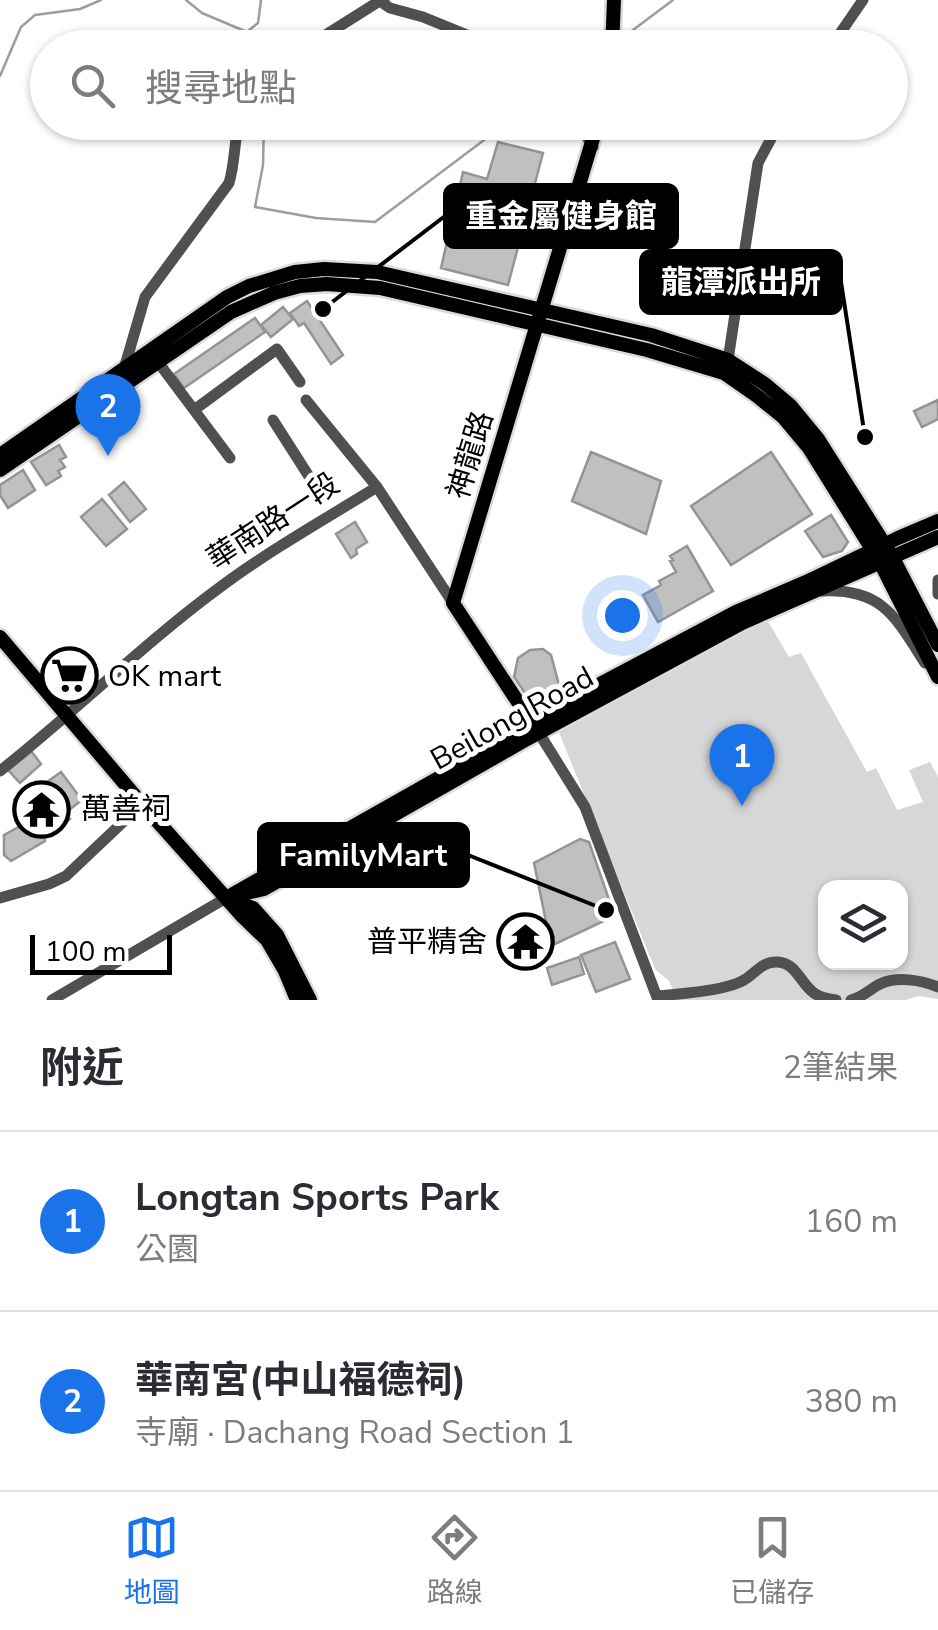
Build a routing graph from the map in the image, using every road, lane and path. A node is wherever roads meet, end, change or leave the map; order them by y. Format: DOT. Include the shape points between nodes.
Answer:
graph roads {
  1 [pos="382,0"];
  2 [pos="614,0"];
  3 [pos="863,0"];
  4 [pos="334,30"];
  5 [pos="456,30"];
  6 [pos="613,30"];
  7 [pos="842,30"];
  8 [pos="236,140"];
  9 [pos="588,140"];
  10 [pos="594,140"];
  11 [pos="770,140"];
  12 [pos="592,147"];
  13 [pos="540,317"];
  14 [pos="728,360"];
  15 [pos="158,362"];
  16 [pos="124,369"];
  17 [pos="300,382"];
  18 [pos="306,400"];
  19 [pos="194,410"];
  20 [pos="274,420"];
  21 [pos="0,456"];
  22 [pos="230,458"];
  23 [pos="0,470"];
  24 [pos="310,478"];
  25 [pos="377,487"];
  26 [pos="938,521"];
  27 [pos="938,537"];
  28 [pos="882,553"];
  29 [pos="938,580"];
  30 [pos="938,594"];
  31 [pos="453,603"];
  32 [pos="784,603"];
  33 [pos="0,637"];
  34 [pos="938,644"];
  35 [pos="938,680"];
  36 [pos="66,714"];
  37 [pos="536,728"];
  38 [pos="0,771"];
  39 [pos="142,804"];
  40 [pos="0,898"];
  41 [pos="226,898"];
  42 [pos="938,987"];
  43 [pos="657,998"];
  44 [pos="52,1000"];
  45 [pos="297,1000"];
  46 [pos="310,1000"];
  47 [pos="836,1000"];
  48 [pos="851,1000"];
  1 -- 4 [label="street"];
  1 -- 5 [label="street"];
  2 -- 6 [label="main road"];
  3 -- 7 [label="street"];
  8 -- 16 [label="street" via="229,182 145,297"];
  9 -- 12 [label="street"];
  10 -- 12 [label="main road, 神龍路"];
  11 -- 14 [label="street" via="758,163"];
  12 -- 13 [label="main road, 神龍路"];
  13 -- 14 [label="main road" via="651,336"];
  13 -- 15 [label="main road" via="380,288 300,286 231,312"];
  13 -- 16 [label="main road" via="377,272 295,272 227,298"];
  13 -- 28 [label="main road" via="724,374 758,396 808,448"];
  13 -- 31 [label="main road, 神龍路"];
  14 -- 28 [label="main road" via="765,384 818,439"];
  15 -- 19 [label="street"];
  15 -- 23 [label="main road"];
  16 -- 21 [label="main road"];
  17 -- 19 [label="street" via="277,350"];
  18 -- 25 [label="street"];
  19 -- 22 [label="street"];
  20 -- 24 [label="street"];
  25 -- 31 [label="street, 華南路一段"];
  25 -- 36 [label="street, 華南路一段" via="222,586"];
  26 -- 28 [label="main road"];
  27 -- 28 [label="main road"];
  28 -- 32 [label="main road, Beilong Road"];
  28 -- 34 [label="main road"];
  28 -- 35 [label="main road"];
  28 -- 37 [label="main road, Beilong Road" via="736,612 570,700"];
  29 -- 30 [label="street"];
  31 -- 37 [label="main road, 華南路一段"];
  32 -- 35 [label="street" via="823,590 861,594 884,606"];
  32 -- 37 [label="main road, Beilong Road"];
  33 -- 36 [label="main road"];
  36 -- 38 [label="street, 華南路一段"];
  36 -- 39 [label="main road"];
  37 -- 41 [label="main road, Beilong Road"];
  37 -- 43 [label="street" via="590,817"];
  39 -- 40 [label="street" via="66,876"];
  39 -- 41 [label="main road"];
  41 -- 44 [label="street, Beilong Road"];
  41 -- 45 [label="main road" via="267,940"];
  41 -- 46 [label="main road" via="253,908 277,935"];
  42 -- 48 [label="street" via="896,980"];
  43 -- 47 [label="street" via="742,982 774,962 793,969 811,991"];
}
